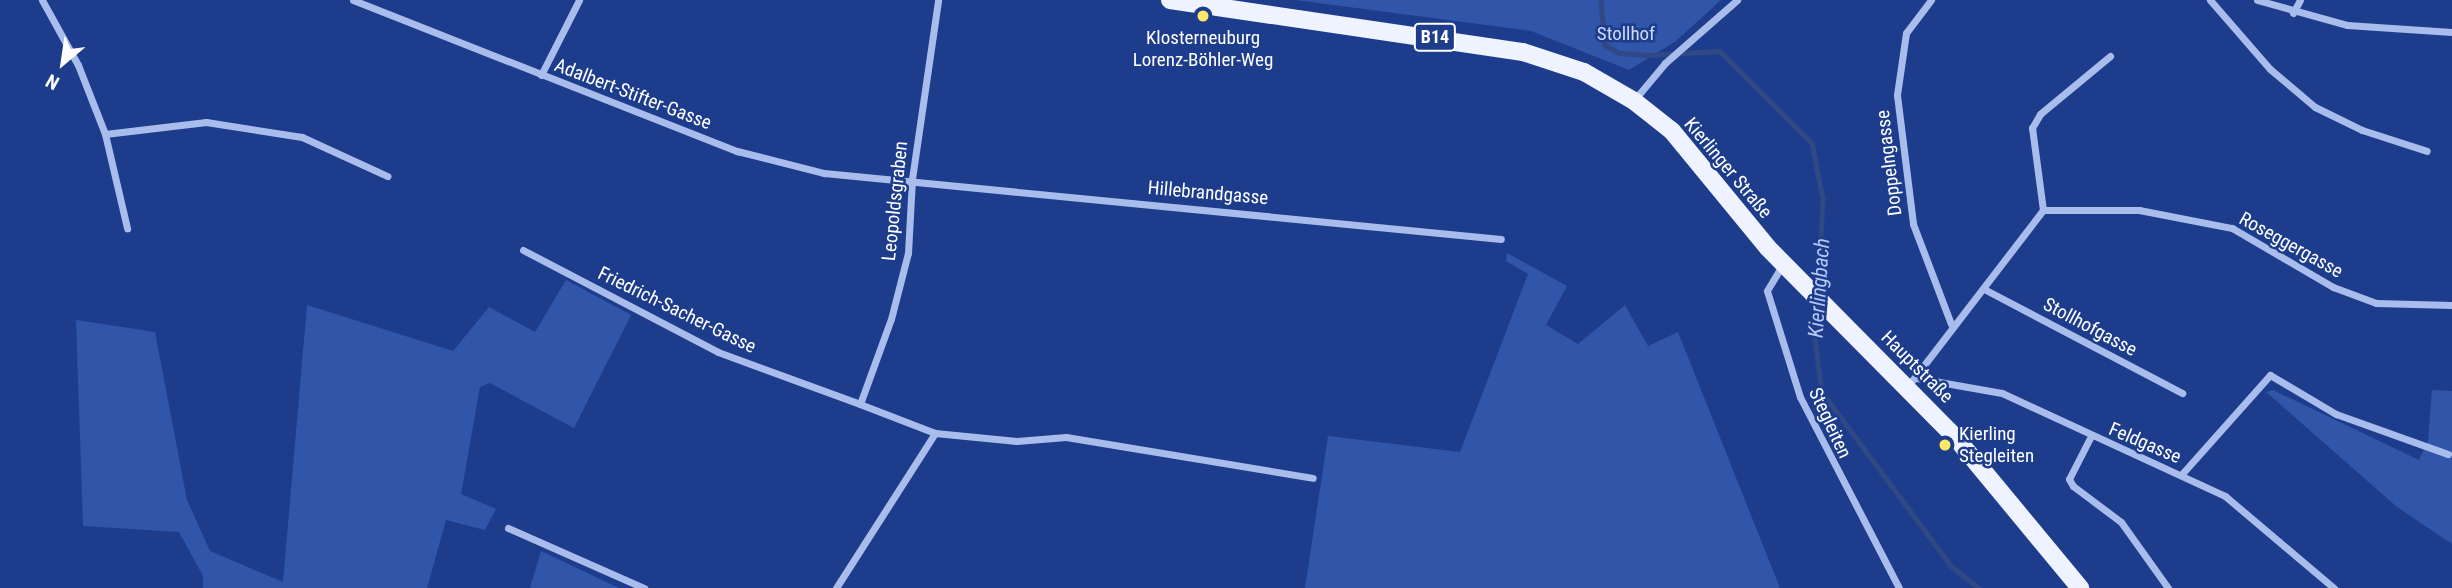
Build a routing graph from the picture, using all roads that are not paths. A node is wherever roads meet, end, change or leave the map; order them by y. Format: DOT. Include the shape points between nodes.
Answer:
graph roads {
  1 [pos="42,0"];
  2 [pos="353,0"];
  3 [pos="579,0"];
  4 [pos="938,0"];
  5 [pos="1170,0"];
  6 [pos="1737,0"];
  7 [pos="1931,0"];
  8 [pos="2210,0"];
  9 [pos="2257,0"];
  10 [pos="2300,0"];
  11 [pos="2294,13"];
  12 [pos="2452,32"];
  13 [pos="2110,57"];
  14 [pos="541,75"];
  15 [pos="1634,101"];
  16 [pos="105,134"];
  17 [pos="2427,151"];
  18 [pos="387,176"];
  19 [pos="912,179"];
  20 [pos="2043,210"];
  21 [pos="127,228"];
  22 [pos="1500,239"];
  23 [pos="523,250"];
  24 [pos="1783,264"];
  25 [pos="1983,289"];
  26 [pos="2452,305"];
  27 [pos="1828,308"];
  28 [pos="1951,324"];
  29 [pos="1912,382"];
  30 [pos="2182,393"];
  31 [pos="860,404"];
  32 [pos="935,433"];
  33 [pos="2091,436"];
  34 [pos="2448,454"];
  35 [pos="2181,475"];
  36 [pos="1313,478"];
  37 [pos="508,528"];
  38 [pos="644,588"];
  39 [pos="836,588"];
  40 [pos="1899,588"];
  41 [pos="2080,588"];
  42 [pos="2168,588"];
  43 [pos="2334,588"];
  1 -- 16 [label="street" via="78,65"];
  2 -- 14 [label="street, Adalbert-Stifter-Gasse"];
  3 -- 14 [label="street"];
  4 -- 19 [label="street, Leopoldsgraben"];
  5 -- 15 [label="main road, Kierlinger Straße / B14" via="1522,52 1584,72"];
  6 -- 15 [label="street" via="1665,63"];
  7 -- 28 [label="street, Doppelngasse" via="1906,33 1897,95 1913,224"];
  8 -- 17 [label="street" via="2270,69 2315,107 2362,130"];
  9 -- 11 [label="street"];
  10 -- 11 [label="street"];
  11 -- 12 [label="street" via="2347,25"];
  13 -- 20 [label="street" via="2040,114 2032,128"];
  14 -- 19 [label="street, Adalbert-Stifter-Gasse" via="753,157 824,173"];
  15 -- 24 [label="main road, Kierlinger Straße / B14" via="1672,131"];
  16 -- 18 [label="street" via="206,122 303,137"];
  16 -- 21 [label="street"];
  19 -- 22 [label="street, Hillebrandgasse"];
  19 -- 31 [label="street, Leopoldsgraben" via="908,253 891,319"];
  20 -- 25 [label="street"];
  20 -- 26 [label="street, Roseggergasse" via="2139,210 2232,228 2333,287 2376,303"];
  23 -- 31 [label="street, Friedrich-Sacher-Gasse" via="718,352"];
  24 -- 27 [label="main road, Kierlinger Straße / B14"];
  24 -- 40 [label="street, Stegleiten" via="1767,291 1800,397"];
  25 -- 28 [label="street"];
  25 -- 30 [label="street, Stollhofgasse"];
  27 -- 29 [label="main road, Hauptstraße / B14"];
  28 -- 29 [label="street"];
  29 -- 33 [label="street, Feldgasse" via="2001,393"];
  29 -- 41 [label="main road, Hauptstraße / B14"];
  31 -- 32 [label="street"];
  32 -- 36 [label="street" via="1017,441 1066,438"];
  32 -- 39 [label="street"];
  33 -- 35 [label="street, Feldgasse"];
  33 -- 42 [label="street" via="2069,479 2121,522"];
  34 -- 35 [label="street" via="2336,414 2270,375"];
  35 -- 43 [label="street, Feldgasse" via="2225,496"];
  37 -- 38 [label="street"];
}
